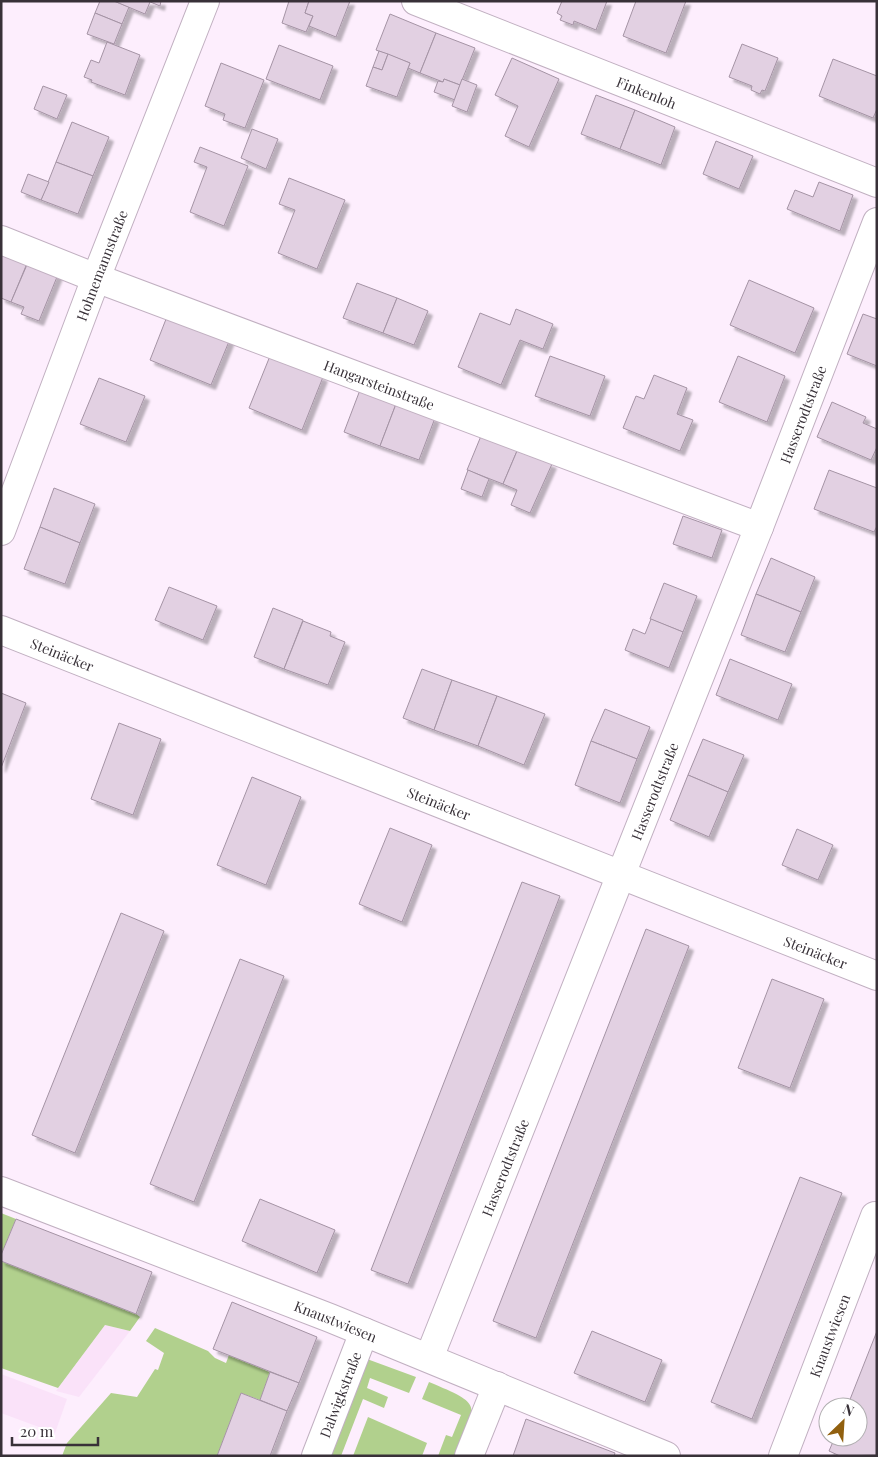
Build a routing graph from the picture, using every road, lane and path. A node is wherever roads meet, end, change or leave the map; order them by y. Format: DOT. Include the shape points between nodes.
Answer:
graph roads {
  1 [pos="205,1"];
  2 [pos="416,1"];
  3 [pos="877,183"];
  4 [pos="877,222"];
  5 [pos="1,240"];
  6 [pos="96,278"];
  7 [pos="759,527"];
  8 [pos="1,531"];
  9 [pos="1,630"];
  10 [pos="620,873"];
  11 [pos="877,976"];
  12 [pos="1,1191"];
  13 [pos="875,1216"];
  14 [pos="364,1332"];
  15 [pos="429,1358"];
  16 [pos="497,1386"];
  17 [pos="316,1456"];
  18 [pos="469,1456"];
  19 [pos="666,1456"];
  20 [pos="783,1456"];
  1 -- 6 [label="street, Hohnemannstraße"];
  2 -- 3 [label="street, Finkenloh"];
  4 -- 7 [label="street, Hasserodtstraße"];
  5 -- 6 [label="street, Hangarsteinstraße"];
  6 -- 7 [label="street, Hangarsteinstraße"];
  6 -- 8 [label="street, Hohnemannstraße"];
  7 -- 10 [label="street, Hasserodtstraße"];
  9 -- 10 [label="street, Steinäcker"];
  10 -- 11 [label="street, Steinäcker"];
  10 -- 15 [label="street, Hasserodtstraße"];
  12 -- 14 [label="street, Knaustwiesen"];
  13 -- 20 [label="street, Knaustwiesen"];
  14 -- 15 [label="street, Knaustwiesen"];
  14 -- 17 [label="street, Dalwigkstraße"];
  15 -- 16 [label="street, Knaustwiesen"];
  16 -- 18 [label="street"];
  16 -- 19 [label="street, Knaustwiesen"];
}
